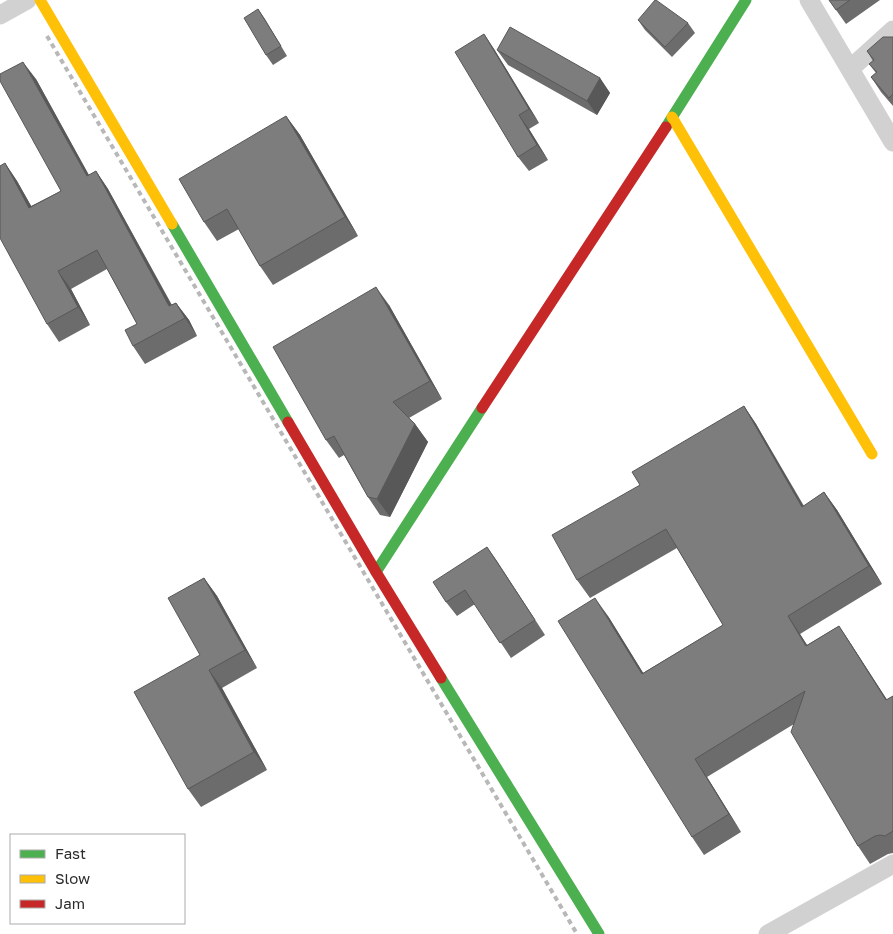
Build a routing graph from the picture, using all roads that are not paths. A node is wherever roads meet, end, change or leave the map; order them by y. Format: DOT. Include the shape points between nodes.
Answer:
graph roads {
  1 [pos="27,0"];
  2 [pos="40,0"];
  3 [pos="746,0"];
  4 [pos="809,0"];
  5 [pos="0,15"];
  6 [pos="893,30"];
  7 [pos="850,69"];
  8 [pos="672,117"];
  9 [pos="893,142"];
  10 [pos="872,454"];
  11 [pos="376,572"];
  12 [pos="893,864"];
  13 [pos="599,934"];
  14 [pos="768,934"];
  1 -- 5 [label="street"];
  2 -- 11 [label="street"];
  3 -- 8 [label="street"];
  4 -- 7 [label="street"];
  6 -- 7 [label="street"];
  7 -- 9 [label="street"];
  8 -- 10 [label="street"];
  8 -- 11 [label="street"];
  11 -- 13 [label="street"];
  12 -- 14 [label="street"];
}
